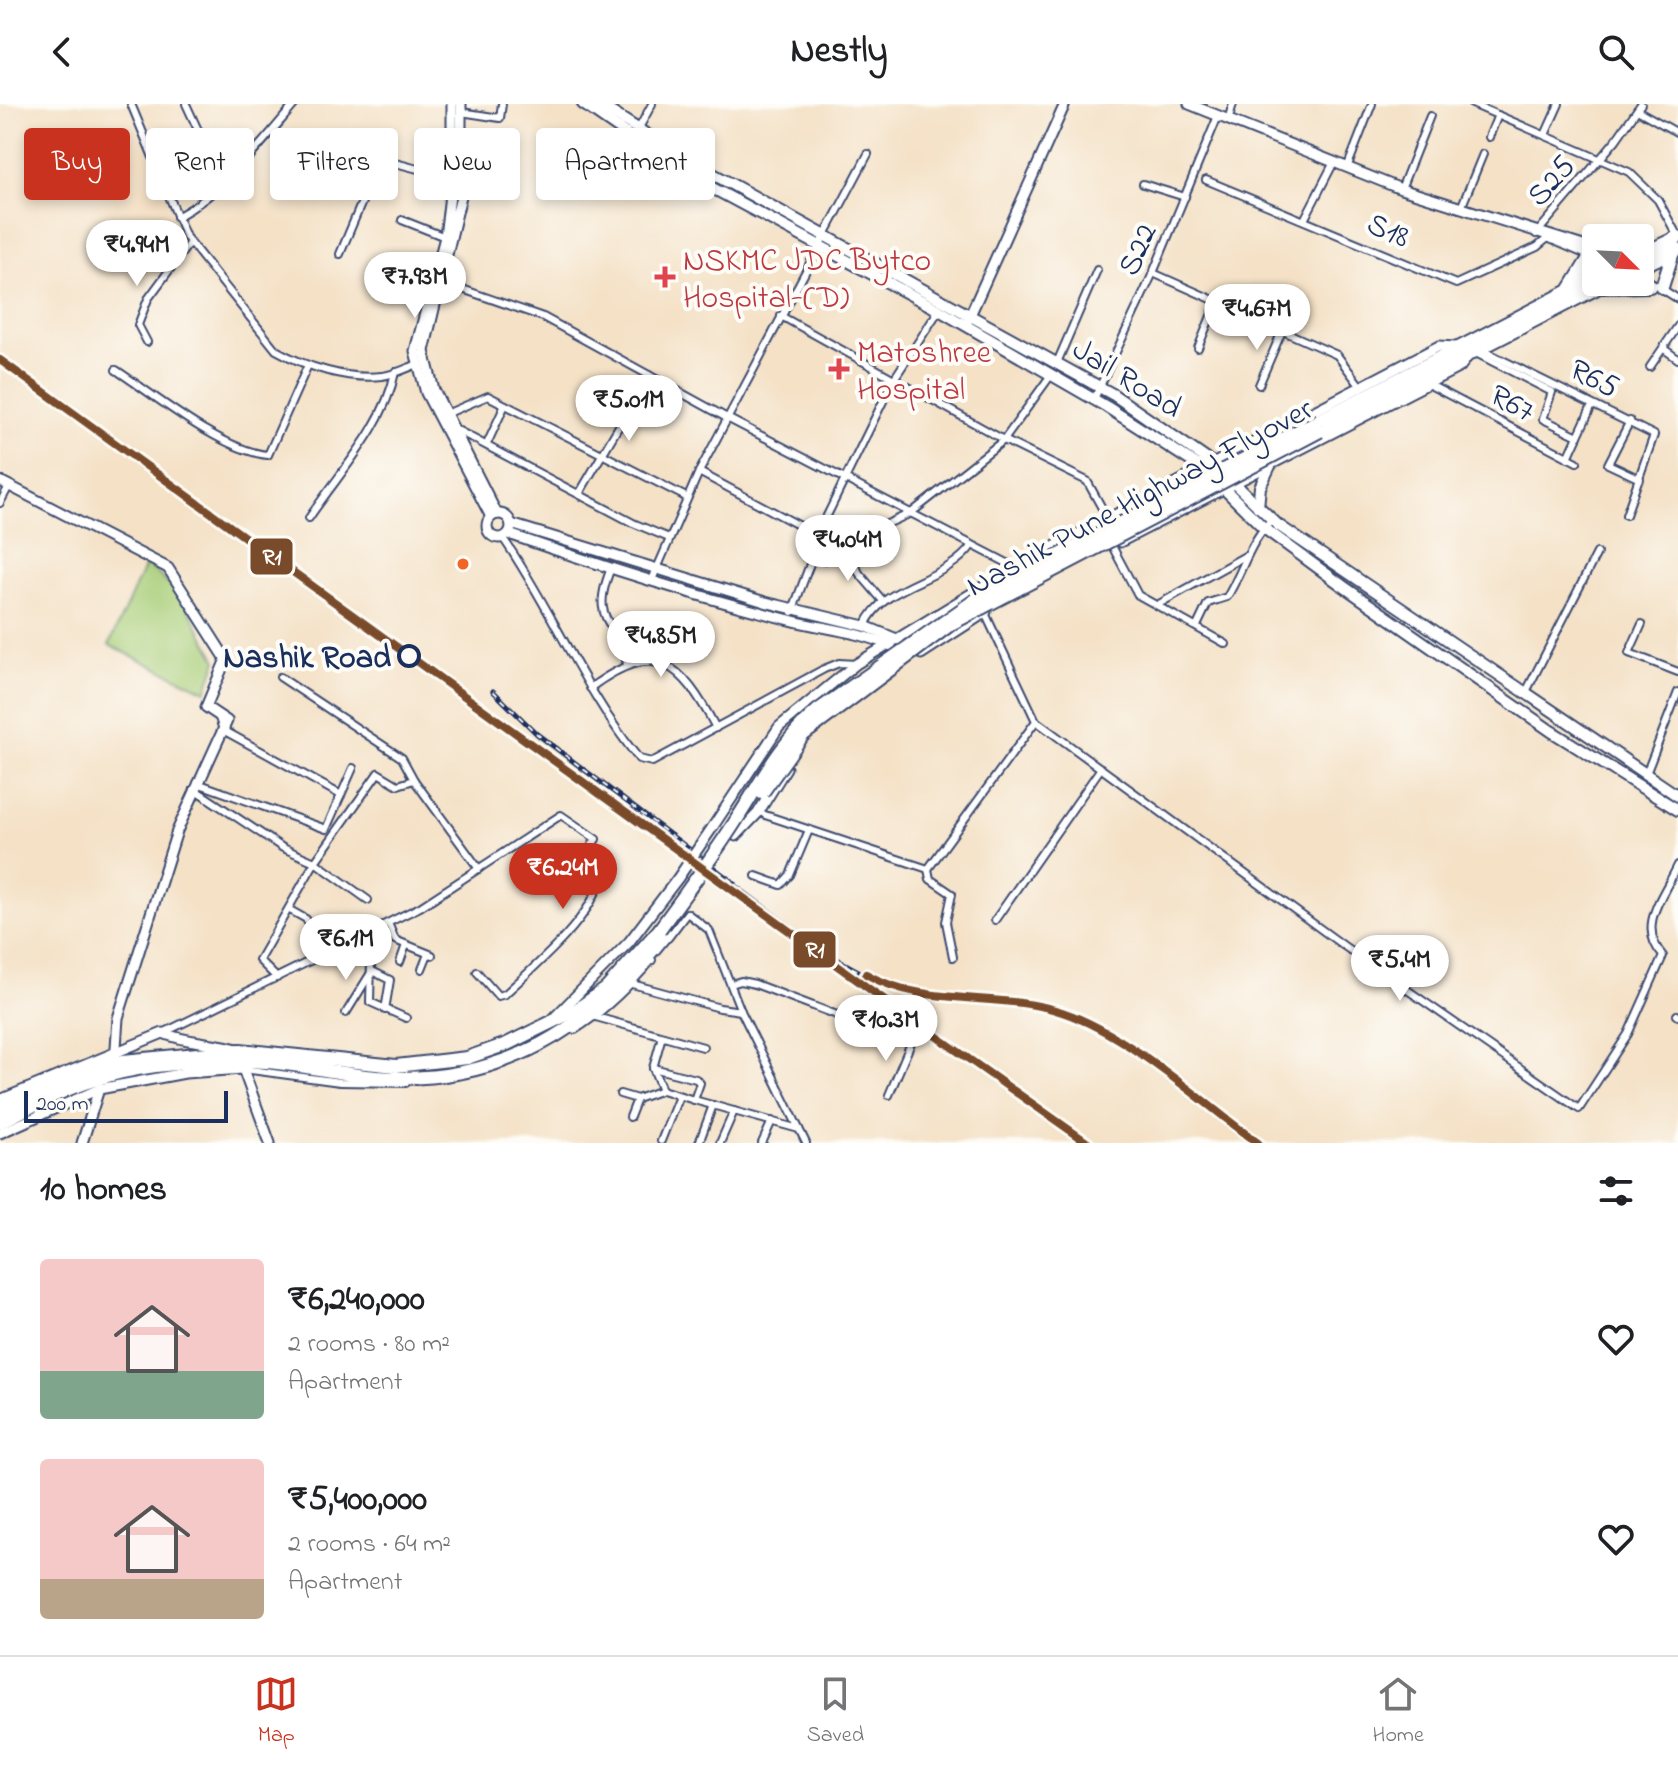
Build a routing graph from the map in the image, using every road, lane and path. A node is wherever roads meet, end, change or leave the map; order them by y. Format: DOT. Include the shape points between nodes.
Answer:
graph roads {
  1 [pos="131,104"];
  2 [pos="186,104"];
  3 [pos="295,104"];
  4 [pos="452,104"];
  5 [pos="502,104"];
  6 [pos="652,104"];
  7 [pos="1065,104"];
  8 [pos="1189,104"];
  9 [pos="1233,104"];
  10 [pos="1372,104"];
  11 [pos="1472,104"];
  12 [pos="1559,104"];
  13 [pos="1485,106"];
  14 [pos="594,107"];
  15 [pos="1639,107"];
  16 [pos="461,108"];
  17 [pos="1498,115"];
  18 [pos="1430,116"];
  19 [pos="1223,118"];
  20 [pos="197,128"];
  21 [pos="452,128"];
  22 [pos="634,128"];
  23 [pos="639,128"];
  24 [pos="1678,133"];
  25 [pos="1545,135"];
  26 [pos="1489,137"];
  27 [pos="254,150"];
  28 [pos="868,154"];
  29 [pos="1483,154"];
  30 [pos="1600,158"];
  31 [pos="1333,164"];
  32 [pos="414,168"];
  33 [pos="1347,169"];
  34 [pos="715,173"];
  35 [pos="1206,180"];
  36 [pos="1143,184"];
  37 [pos="1401,189"];
  38 [pos="1185,197"];
  39 [pos="205,200"];
  40 [pos="449,200"];
  41 [pos="1461,208"];
  42 [pos="177,217"];
  43 [pos="402,220"];
  44 [pos="1304,220"];
  45 [pos="824,234"];
  46 [pos="1536,234"];
  47 [pos="445,237"];
  48 [pos="1549,237"];
  49 [pos="1678,237"];
  50 [pos="190,242"];
  51 [pos="818,246"];
  52 [pos="1656,247"];
  53 [pos="1582,248"];
  54 [pos="1676,250"];
  55 [pos="340,254"];
  56 [pos="1654,260"];
  57 [pos="1097,270"];
  58 [pos="1582,271"];
  59 [pos="1153,273"];
  60 [pos="437,281"];
  61 [pos="1582,287"];
  62 [pos="1660,290"];
  63 [pos="1568,291"];
  64 [pos="1582,292"];
  65 [pos="1217,301"];
  66 [pos="939,310"];
  67 [pos="970,313"];
  68 [pos="781,316"];
  69 [pos="965,325"];
  70 [pos="1678,326"];
  71 [pos="1282,331"];
  72 [pos="147,342"];
  73 [pos="1456,347"];
  74 [pos="1198,348"];
  75 [pos="1664,349"];
  76 [pos="1475,351"];
  77 [pos="1678,359"];
  78 [pos="1057,363"];
  79 [pos="418,364"];
  80 [pos="308,365"];
  81 [pos="1650,367"];
  82 [pos="116,370"];
  83 [pos="395,372"];
  84 [pos="1051,374"];
  85 [pos="649,375"];
  86 [pos="894,379"];
  87 [pos="1428,384"];
  88 [pos="1259,385"];
  89 [pos="1556,385"];
  90 [pos="1100,387"];
  91 [pos="1361,387"];
  92 [pos="1552,392"];
  93 [pos="1094,399"];
  94 [pos="505,405"];
  95 [pos="1591,408"];
  96 [pos="446,414"];
  97 [pos="727,418"];
  98 [pos="1630,421"];
  99 [pos="1320,426"];
  100 [pos="453,428"];
  101 [pos="1578,436"];
  102 [pos="1004,440"];
  103 [pos="487,444"];
  104 [pos="602,456"];
  105 [pos="1568,458"];
  106 [pos="1577,462"];
  107 [pos="1270,466"];
  108 [pos="1210,468"];
  109 [pos="699,472"];
  110 [pos="843,478"];
  111 [pos="1640,479"];
  112 [pos="5,483"];
  113 [pos="1230,487"];
  114 [pos="579,494"];
  115 [pos="686,497"];
  116 [pos="0,503"];
  117 [pos="1258,507"];
  118 [pos="911,513"];
  119 [pos="1626,515"];
  120 [pos="494,516"];
  121 [pos="309,518"];
  122 [pos="1108,519"];
  123 [pos="1264,523"];
  124 [pos="508,532"];
  125 [pos="817,533"];
  126 [pos="669,538"];
  127 [pos="846,544"];
  128 [pos="972,545"];
  129 [pos="1112,546"];
  130 [pos="835,548"];
  131 [pos="1597,553"];
  132 [pos="813,556"];
  133 [pos="1245,556"];
  134 [pos="1015,567"];
  135 [pos="611,568"];
  136 [pos="657,569"];
  137 [pos="652,580"];
  138 [pos="883,601"];
  139 [pos="1157,605"];
  140 [pos="985,613"];
  141 [pos="791,615"];
  142 [pos="1642,624"];
  143 [pos="865,626"];
  144 [pos="1197,626"];
  145 [pos="893,642"];
  146 [pos="1226,644"];
  147 [pos="919,655"];
  148 [pos="627,664"];
  149 [pos="856,664"];
  150 [pos="1678,672"];
  151 [pos="280,677"];
  152 [pos="590,688"];
  153 [pos="1678,692"];
  154 [pos="1525,695"];
  155 [pos="1036,721"];
  156 [pos="716,728"];
  157 [pos="223,730"];
  158 [pos="353,768"];
  159 [pos="1101,768"];
  160 [pos="1646,775"];
  161 [pos="414,780"];
  162 [pos="195,786"];
  163 [pos="341,795"];
  164 [pos="1678,796"];
  165 [pos="1678,810"];
  166 [pos="762,814"];
  167 [pos="809,830"];
  168 [pos="736,836"];
  169 [pos="315,862"];
  170 [pos="1678,865"];
  171 [pos="479,869"];
  172 [pos="928,869"];
  173 [pos="756,876"];
  174 [pos="368,900"];
  175 [pos="290,910"];
  176 [pos="995,920"];
  177 [pos="388,923"];
  178 [pos="663,932"];
  179 [pos="361,937"];
  180 [pos="406,945"];
  181 [pos="326,954"];
  182 [pos="953,957"];
  183 [pos="400,962"];
  184 [pos="422,969"];
  185 [pos="372,971"];
  186 [pos="477,972"];
  187 [pos="277,978"];
  188 [pos="632,984"];
  189 [pos="731,984"];
  190 [pos="385,1010"];
  191 [pos="741,1011"];
  192 [pos="346,1013"];
  193 [pos="596,1017"];
  194 [pos="406,1018"];
  195 [pos="551,1023"];
  196 [pos="163,1033"];
  197 [pos="662,1036"];
  198 [pos="703,1047"];
  199 [pos="115,1059"];
  200 [pos="241,1060"];
  201 [pos="653,1068"];
  202 [pos="99,1089"];
  203 [pos="662,1090"];
  204 [pos="620,1094"];
  205 [pos="889,1095"];
  206 [pos="679,1096"];
  207 [pos="637,1099"];
  208 [pos="0,1100"];
  209 [pos="694,1100"];
  210 [pos="713,1105"];
  211 [pos="0,1110"];
  212 [pos="734,1111"];
  213 [pos="630,1117"];
  214 [pos="772,1121"];
  215 [pos="0,1122"];
  216 [pos="799,1129"];
  217 [pos="0,1133"];
  218 [pos="661,1141"];
  219 [pos="82,1143"];
  220 [pos="270,1143"];
  221 [pos="699,1143"];
  222 [pos="720,1143"];
  223 [pos="762,1143"];
  224 [pos="806,1143"];
  1 -- 42 [label="street"];
  2 -- 20 [label="street"];
  3 -- 27 [label="street"];
  4 -- 21 [label="main road"];
  5 -- 16 [label="street" via="500,118"];
  6 -- 23 [label="street"];
  7 -- 67 [label="main road"];
  8 -- 19 [label="main road"];
  9 -- 19 [label="street, S22"];
  10 -- 33 [label="street"];
  11 -- 13 [label="street"];
  12 -- 25 [label="street"];
  13 -- 17 [label="street"];
  14 -- 22 [label="main road, Jail Road"];
  14 -- 51 [label="main road, Jail Road" via="677,169"];
  15 -- 24 [label="street"];
  15 -- 30 [label="street, S25"];
  16 -- 60 [label="main road" via="461,196"];
  17 -- 25 [label="street"];
  17 -- 26 [label="street"];
  18 -- 37 [label="street"];
  19 -- 31 [label="main road"];
  19 -- 38 [label="street, S22"];
  25 -- 30 [label="street"];
  28 -- 45 [label="street"];
  29 -- 41 [label="street"];
  30 -- 46 [label="street, S25"];
  30 -- 49 [label="street" via="1629,172 1658,200"];
  31 -- 33 [label="main road"];
  31 -- 44 [label="street"];
  32 -- 55 [label="street" via="380,159"];
  33 -- 37 [label="main road"];
  34 -- 45 [label="main road, Jail Road"];
  35 -- 44 [label="street, S18"];
  36 -- 38 [label="street"];
  37 -- 41 [label="main road"];
  38 -- 59 [label="street, S22"];
  39 -- 42 [label="street"];
  40 -- 47 [label="main road"];
  41 -- 46 [label="main road"];
  42 -- 50 [label="street"];
  43 -- 47 [label="street"];
  44 -- 48 [label="street, S18" via="1456,284"];
  45 -- 51 [label="street"];
  45 -- 67 [label="main road, Jail Road"];
  46 -- 48 [label="main road"];
  47 -- 60 [label="main road"];
  48 -- 53 [label="main road"];
  49 -- 52 [label="highway"];
  50 -- 72 [label="street" via="142,311 138,325"];
  50 -- 80 [label="street" via="276,350"];
  51 -- 66 [label="main road, Jail Road"];
  51 -- 68 [label="street"];
  54 -- 56 [label="highway"];
  54 -- 62 [label="highway"];
  57 -- 78 [label="street"];
  58 -- 63 [label="highway"];
  59 -- 65 [label="street"];
  59 -- 90 [label="street, S22"];
  60 -- 79 [label="main road" via="415,351"];
  60 -- 85 [label="street" via="543,317"];
  60 -- 96 [label="main road" via="424,351"];
  61 -- 63 [label="highway, Nashik Pune Highway Flyover"];
  63 -- 73 [label="highway, Nashik Pune Highway Flyover"];
  64 -- 76 [label="highway, Nashik Pune Highway Flyover"];
  65 -- 71 [label="street"];
  65 -- 74 [label="street"];
  66 -- 69 [label="main road, Jail Road"];
  66 -- 86 [label="street"];
  67 -- 69 [label="main road"];
  67 -- 78 [label="main road, Jail Road"];
  68 -- 86 [label="street"];
  68 -- 97 [label="street"];
  69 -- 84 [label="main road, Jail Road"];
  70 -- 75 [label="street"];
  71 -- 88 [label="street"];
  71 -- 91 [label="street" via="1337,355"];
  73 -- 91 [label="main road" via="1439,346"];
  73 -- 99 [label="highway, Nashik Pune Highway Flyover"];
  75 -- 77 [label="street"];
  75 -- 81 [label="street"];
  76 -- 87 [label="main road" via="1460,367"];
  76 -- 89 [label="street, R65"];
  76 -- 92 [label="street"];
  76 -- 99 [label="highway, Nashik Pune Highway Flyover"];
  78 -- 84 [label="street"];
  78 -- 90 [label="main road, Jail Road"];
  79 -- 83 [label="street"];
  79 -- 120 [label="main road" via="426,393"];
  80 -- 82 [label="street" via="268,455 254,454 208,430"];
  80 -- 83 [label="street" via="347,375"];
  83 -- 121 [label="street" via="392,390 357,452"];
  84 -- 93 [label="main road, Jail Road"];
  84 -- 102 [label="street"];
  85 -- 97 [label="street"];
  85 -- 104 [label="street"];
  86 -- 102 [label="street"];
  86 -- 110 [label="street"];
  87 -- 105 [label="street, R67"];
  87 -- 107 [label="main road"];
  89 -- 92 [label="street"];
  89 -- 98 [label="street, R65"];
  90 -- 93 [label="street, S22"];
  90 -- 108 [label="main road, Jail Road"];
  91 -- 108 [label="main road"];
  92 -- 101 [label="street" via="1543,419"];
  93 -- 108 [label="main road, Jail Road"];
  94 -- 96 [label="street" via="488,396"];
  94 -- 103 [label="street"];
  94 -- 104 [label="street"];
  95 -- 101 [label="street"];
  96 -- 100 [label="main road"];
  97 -- 109 [label="street"];
  97 -- 110 [label="street"];
  98 -- 111 [label="street, R65" via="1655,437"];
  98 -- 111 [label="street" via="1608,464"];
  99 -- 168 [label="highway, Nashik Pune Highway Flyover, bridge" via="951,624 803,735"];
  99 -- 178 [label="highway, Nashik Pune Highway Flyover, bridge" via="981,596 817,711 779,751"];
  100 -- 103 [label="street"];
  100 -- 120 [label="main road"];
  101 -- 105 [label="street"];
  102 -- 118 [label="street"];
  102 -- 122 [label="street" via="1087,481"];
  103 -- 114 [label="street"];
  104 -- 114 [label="street"];
  104 -- 115 [label="street"];
  105 -- 106 [label="street, R67"];
  107 -- 113 [label="main road"];
  107 -- 117 [label="main road"];
  108 -- 113 [label="main road, Jail Road"];
  108 -- 122 [label="main road"];
  109 -- 115 [label="street"];
  109 -- 125 [label="street"];
  110 -- 118 [label="street"];
  110 -- 125 [label="street"];
  111 -- 119 [label="street, R65"];
  112 -- 116 [label="street"];
  112 -- 157 [label="main road" via="168,568 226,659 206,707 227,721"];
  113 -- 117 [label="main road, Jail Road"];
  113 -- 123 [label="main road, Jail Road"];
  113 -- 129 [label="main road"];
  114 -- 126 [label="street"];
  115 -- 126 [label="street"];
  117 -- 123 [label="main road, Jail Road"];
  118 -- 127 [label="street"];
  118 -- 128 [label="street"];
  120 -- 124 [label="main road" via="505,515"];
  120 -- 124 [label="main road" via="489,533"];
  122 -- 134 [label="main road"];
  123 -- 133 [label="street"];
  123 -- 154 [label="main road, Jail Road"];
  123 -- 165 [label="main road" via="1551,731"];
  124 -- 135 [label="main road"];
  124 -- 136 [label="main road"];
  124 -- 152 [label="street"];
  125 -- 130 [label="street" via="832,536"];
  125 -- 132 [label="street" via="809,544"];
  126 -- 136 [label="street"];
  127 -- 130 [label="street"];
  127 -- 138 [label="street" via="859,573"];
  128 -- 134 [label="street"];
  128 -- 138 [label="street" via="958,560"];
  129 -- 139 [label="street" via="1138,595"];
  129 -- 140 [label="main road"];
  130 -- 132 [label="street" via="828,558"];
  131 -- 154 [label="street"];
  132 -- 141 [label="street"];
  133 -- 139 [label="street"];
  133 -- 144 [label="street" via="1227,597 1208,603"];
  134 -- 145 [label="main road"];
  135 -- 137 [label="main road"];
  135 -- 148 [label="street" via="602,592 602,612"];
  136 -- 137 [label="street"];
  136 -- 141 [label="main road"];
  137 -- 141 [label="main road"];
  138 -- 143 [label="street"];
  139 -- 144 [label="street"];
  140 -- 147 [label="main road"];
  140 -- 155 [label="street"];
  141 -- 143 [label="main road"];
  141 -- 145 [label="main road"];
  142 -- 150 [label="street" via="1629,653"];
  143 -- 145 [label="main road"];
  144 -- 146 [label="street"];
  145 -- 147 [label="main road"];
  145 -- 149 [label="main road"];
  147 -- 166 [label="main road" via="817,729 791,759"];
  148 -- 152 [label="street"];
  148 -- 156 [label="street" via="649,661 677,671"];
  149 -- 156 [label="street" via="824,669"];
  149 -- 195 [label="main road, bridge" via="779,727 629,942"];
  151 -- 161 [label="street" via="402,758"];
  152 -- 156 [label="street" via="639,759 652,762"];
  153 -- 160 [label="street"];
  154 -- 160 [label="main road, Jail Road"];
  155 -- 159 [label="street"];
  155 -- 172 [label="street"];
  157 -- 162 [label="main road"];
  157 -- 163 [label="street"];
  158 -- 163 [label="street"];
  159 -- 170 [label="street" via="1579,1109 1628,1034 1663,956 1651,943 1649,924"];
  159 -- 176 [label="street"];
  160 -- 164 [label="main road, Jail Road"];
  161 -- 169 [label="street" via="398,785 378,773"];
  161 -- 171 [label="street"];
  162 -- 163 [label="street" via="326,829"];
  162 -- 169 [label="street" via="283,848"];
  162 -- 199 [label="main road" via="118,1018"];
  166 -- 167 [label="street"];
  166 -- 168 [label="main road"];
  167 -- 172 [label="street"];
  167 -- 173 [label="street" via="781,885"];
  168 -- 178 [label="highway, Nashik Pune Highway Flyover"];
  169 -- 174 [label="street"];
  169 -- 175 [label="street"];
  171 -- 177 [label="street"];
  171 -- 186 [label="street" via="561,815 596,839 582,863 586,876 599,883 595,897 547,954 498,996"];
  172 -- 182 [label="street" via="930,879 952,894 946,922"];
  175 -- 181 [label="street" via="306,919"];
  175 -- 187 [label="street" via="259,960"];
  177 -- 179 [label="street"];
  177 -- 180 [label="street" via="395,940"];
  178 -- 195 [label="highway, Nashik Pune Highway Flyover" via="606,989"];
  178 -- 200 [label="highway, Nashik Pune Highway Flyover" via="637,972 577,1025 504,1060 457,1072 377,1077"];
  179 -- 181 [label="street"];
  179 -- 185 [label="street"];
  180 -- 183 [label="street"];
  180 -- 184 [label="street" via="430,954"];
  181 -- 187 [label="street"];
  185 -- 190 [label="street" via="370,1002"];
  185 -- 190 [label="street" via="390,980"];
  185 -- 192 [label="street"];
  187 -- 196 [label="street"];
  188 -- 189 [label="street" via="687,913 709,930"];
  188 -- 191 [label="street"];
  188 -- 193 [label="street"];
  189 -- 191 [label="street"];
  189 -- 205 [label="street" via="755,984 911,1043"];
  190 -- 194 [label="street"];
  191 -- 216 [label="street"];
  193 -- 197 [label="street"];
  193 -- 200 [label="street" via="531,1054 483,1072 435,1081 340,1082"];
  195 -- 200 [label="highway, Nashik Pune Highway Flyover" via="467,1058 434,1063"];
  196 -- 199 [label="main road"];
  196 -- 200 [label="main road" via="193,1043 224,1045"];
  197 -- 198 [label="street"];
  197 -- 201 [label="street"];
  199 -- 200 [label="highway"];
  199 -- 208 [label="main road" via="63,1072"];
  199 -- 211 [label="highway"];
  200 -- 202 [label="main road"];
  200 -- 215 [label="highway" via="120,1073 64,1091"];
  200 -- 220 [label="main road"];
  201 -- 203 [label="street"];
  201 -- 209 [label="street" via="696,1079 700,1083"];
  202 -- 217 [label="main road"];
  202 -- 219 [label="main road"];
  203 -- 206 [label="street"];
  203 -- 207 [label="street"];
  204 -- 207 [label="street"];
  206 -- 209 [label="street"];
  206 -- 218 [label="street"];
  207 -- 213 [label="street"];
  209 -- 210 [label="street"];
  210 -- 212 [label="street"];
  210 -- 221 [label="street"];
  212 -- 214 [label="street"];
  212 -- 222 [label="street"];
  214 -- 216 [label="street"];
  214 -- 223 [label="street"];
  216 -- 224 [label="street"];
}
